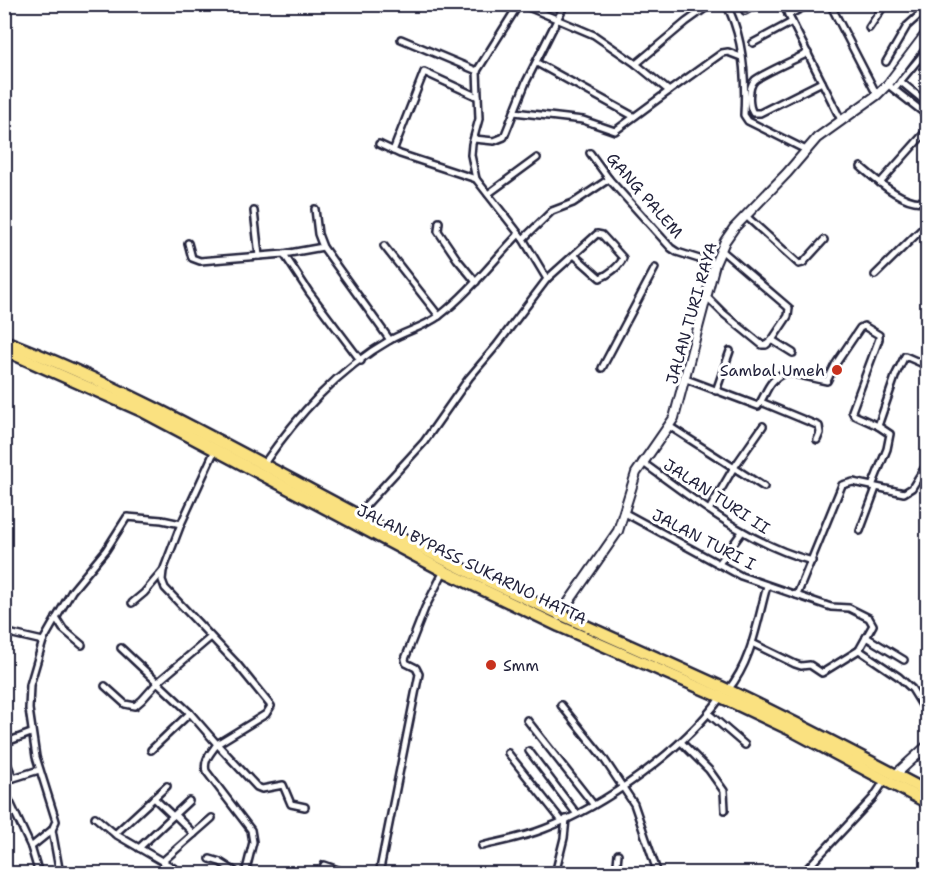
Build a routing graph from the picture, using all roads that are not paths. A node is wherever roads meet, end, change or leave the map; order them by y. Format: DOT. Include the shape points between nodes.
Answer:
graph roads {
  1 [pos="520,4"];
  2 [pos="565,4"];
  3 [pos="711,4"];
  4 [pos="726,4"];
  5 [pos="757,4"];
  6 [pos="783,4"];
  7 [pos="810,4"];
  8 [pos="830,4"];
  9 [pos="885,4"];
  10 [pos="926,6"];
  11 [pos="745,11"];
  12 [pos="788,15"];
  13 [pos="558,19"];
  14 [pos="792,22"];
  15 [pos="869,28"];
  16 [pos="927,31"];
  17 [pos="401,39"];
  18 [pos="753,44"];
  19 [pos="927,48"];
  20 [pos="808,53"];
  21 [pos="741,57"];
  22 [pos="886,62"];
  23 [pos="537,63"];
  24 [pos="636,64"];
  25 [pos="477,71"];
  26 [pos="898,79"];
  27 [pos="822,82"];
  28 [pos="891,87"];
  29 [pos="669,91"];
  30 [pos="877,95"];
  31 [pos="478,96"];
  32 [pos="927,104"];
  33 [pos="514,112"];
  34 [pos="633,116"];
  35 [pos="927,116"];
  36 [pos="841,120"];
  37 [pos="927,129"];
  38 [pos="474,139"];
  39 [pos="379,144"];
  40 [pos="806,150"];
  41 [pos="393,151"];
  42 [pos="590,153"];
  43 [pos="537,158"];
  44 [pos="861,167"];
  45 [pos="476,179"];
  46 [pos="609,179"];
  47 [pos="880,183"];
  48 [pos="489,194"];
  49 [pos="927,200"];
  50 [pos="315,209"];
  51 [pos="254,211"];
  52 [pos="746,216"];
  53 [pos="439,222"];
  54 [pos="927,223"];
  55 [pos="519,234"];
  56 [pos="523,240"];
  57 [pos="825,240"];
  58 [pos="188,243"];
  59 [pos="384,246"];
  60 [pos="323,247"];
  61 [pos="720,249"];
  62 [pos="284,254"];
  63 [pos="574,255"];
  64 [pos="259,256"];
  65 [pos="716,264"];
  66 [pos="655,267"];
  67 [pos="875,275"];
  68 [pos="547,279"];
  69 [pos="476,282"];
  70 [pos="707,297"];
  71 [pos="439,316"];
  72 [pos="390,340"];
  73 [pos="772,340"];
  74 [pos="4,341"];
  75 [pos="4,350"];
  76 [pos="730,351"];
  77 [pos="793,353"];
  78 [pos="361,361"];
  79 [pos="927,366"];
  80 [pos="602,368"];
  81 [pos="686,379"];
  82 [pos="716,391"];
  83 [pos="761,402"];
  84 [pos="669,426"];
  85 [pos="762,426"];
  86 [pos="878,426"];
  87 [pos="817,440"];
  88 [pos="215,450"];
  89 [pos="642,462"];
  90 [pos="927,462"];
  91 [pos="263,465"];
  92 [pos="733,469"];
  93 [pos="874,487"];
  94 [pos="764,488"];
  95 [pos="709,510"];
  96 [pos="625,513"];
  97 [pos="357,516"];
  98 [pos="181,524"];
  99 [pos="860,531"];
  100 [pos="742,532"];
  101 [pos="812,561"];
  102 [pos="718,566"];
  103 [pos="163,571"];
  104 [pos="444,571"];
  105 [pos="767,586"];
  106 [pos="797,595"];
  107 [pos="132,603"];
  108 [pos="559,616"];
  109 [pos="56,618"];
  110 [pos="4,632"];
  111 [pos="866,637"];
  112 [pos="211,638"];
  113 [pos="43,641"];
  114 [pos="752,643"];
  115 [pos="82,645"];
  116 [pos="121,648"];
  117 [pos="859,650"];
  118 [pos="904,660"];
  119 [pos="158,681"];
  120 [pos="105,686"];
  121 [pos="724,693"];
  122 [pos="561,705"];
  123 [pos="190,713"];
  124 [pos="709,714"];
  125 [pos="927,715"];
  126 [pos="527,720"];
  127 [pos="32,733"];
  128 [pos="681,742"];
  129 [pos="4,743"];
  130 [pos="217,744"];
  131 [pos="745,745"];
  132 [pos="927,745"];
  133 [pos="151,750"];
  134 [pos="529,751"];
  135 [pos="508,753"];
  136 [pos="4,756"];
  137 [pos="39,770"];
  138 [pos="13,778"];
  139 [pos="890,778"];
  140 [pos="4,781"];
  141 [pos="167,786"];
  142 [pos="623,786"];
  143 [pos="927,792"];
  144 [pos="154,798"];
  145 [pos="9,800"];
  146 [pos="189,801"];
  147 [pos="927,803"];
  148 [pos="593,804"];
  149 [pos="304,807"];
  150 [pos="725,810"];
  151 [pos="576,813"];
  152 [pos="174,815"];
  153 [pos="95,817"];
  154 [pos="212,818"];
  155 [pos="564,820"];
  156 [pos="52,830"];
  157 [pos="115,834"];
  158 [pos="194,834"];
  159 [pos="482,846"];
  160 [pos="31,847"];
  161 [pos="139,848"];
  162 [pos="618,854"];
  163 [pos="210,859"];
  164 [pos="164,861"];
  165 [pos="39,873"];
  166 [pos="60,873"];
  167 [pos="184,873"];
  168 [pos="239,873"];
  169 [pos="245,873"];
  170 [pos="321,873"];
  171 [pos="349,873"];
  172 [pos="379,873"];
  173 [pos="555,873"];
  174 [pos="616,873"];
  175 [pos="658,873"];
  176 [pos="802,873"];
  1 -- 13 [label="street"];
  1 -- 25 [label="street"];
  2 -- 13 [label="street"];
  3 -- 24 [label="street"];
  4 -- 21 [label="street" via="734,20"];
  5 -- 11 [label="street"];
  6 -- 12 [label="street"];
  7 -- 12 [label="street"];
  8 -- 30 [label="street"];
  9 -- 15 [label="street"];
  10 -- 22 [label="street" via="908,26"];
  12 -- 14 [label="street"];
  13 -- 23 [label="street"];
  13 -- 24 [label="street" via="594,35"];
  14 -- 18 [label="street"];
  14 -- 20 [label="street"];
  16 -- 26 [label="street, JALAN TURI RAYA"];
  17 -- 25 [label="street"];
  19 -- 26 [label="street"];
  20 -- 27 [label="street"];
  20 -- 27 [label="street" via="756,80 751,91 751,109 760,113"];
  21 -- 29 [label="street" via="722,53"];
  21 -- 40 [label="street" via="744,115 748,121"];
  23 -- 33 [label="street"];
  23 -- 34 [label="street"];
  24 -- 29 [label="street"];
  25 -- 31 [label="street"];
  26 -- 28 [label="street, JALAN TURI RAYA"];
  26 -- 32 [label="street"];
  27 -- 36 [label="street"];
  28 -- 30 [label="street, JALAN TURI RAYA"];
  28 -- 35 [label="street"];
  29 -- 34 [label="street"];
  30 -- 36 [label="street, JALAN TURI RAYA"];
  31 -- 38 [label="street" via="479,119"];
  31 -- 41 [label="street" via="424,72"];
  33 -- 34 [label="street" via="583,120 612,131"];
  33 -- 38 [label="street" via="503,138"];
  36 -- 40 [label="street, JALAN TURI RAYA"];
  37 -- 47 [label="street"];
  38 -- 45 [label="street" via="471,155"];
  39 -- 41 [label="street"];
  40 -- 52 [label="street, JALAN TURI RAYA"];
  41 -- 45 [label="street"];
  42 -- 46 [label="street, GANG PALEM"];
  43 -- 48 [label="street"];
  44 -- 47 [label="street"];
  45 -- 48 [label="street"];
  46 -- 56 [label="street" via="573,203 552,211"];
  46 -- 65 [label="street, GANG PALEM" via="670,248"];
  47 -- 49 [label="street" via="914,201"];
  48 -- 55 [label="street"];
  50 -- 60 [label="street"];
  51 -- 64 [label="street"];
  52 -- 57 [label="street" via="799,264"];
  52 -- 61 [label="street, JALAN TURI RAYA"];
  53 -- 69 [label="street" via="440,234"];
  54 -- 67 [label="street"];
  55 -- 56 [label="street"];
  55 -- 69 [label="street"];
  56 -- 68 [label="street"];
  58 -- 64 [label="street" via="195,261"];
  59 -- 71 [label="street"];
  60 -- 62 [label="street"];
  60 -- 72 [label="street"];
  61 -- 65 [label="street, JALAN TURI RAYA"];
  61 -- 73 [label="street" via="789,308"];
  62 -- 64 [label="street"];
  62 -- 78 [label="street"];
  63 -- 63 [label="street" via="599,234 623,258 600,278"];
  63 -- 68 [label="street"];
  65 -- 70 [label="street, JALAN TURI RAYA"];
  66 -- 80 [label="street"];
  68 -- 97 [label="street" via="424,442"];
  69 -- 71 [label="street"];
  70 -- 73 [label="street" via="762,345"];
  70 -- 81 [label="street, JALAN TURI RAYA"];
  71 -- 72 [label="street"];
  72 -- 78 [label="street"];
  73 -- 77 [label="street"];
  74 -- 91 [label="highway, JALAN BYPASS SUKARNO HATTA" via="107,384"];
  75 -- 88 [label="highway, JALAN BYPASS SUKARNO HATTA" via="134,408"];
  76 -- 82 [label="street"];
  78 -- 91 [label="street" via="330,384 299,416"];
  79 -- 86 [label="street" via="905,356"];
  81 -- 82 [label="street"];
  81 -- 84 [label="street, JALAN TURI RAYA"];
  82 -- 83 [label="street" via="757,406"];
  83 -- 86 [label="street" via="767,387 786,372 827,381 864,326 879,335 879,339 852,411"];
  83 -- 87 [label="street" via="819,426"];
  84 -- 89 [label="street, JALAN TURI RAYA"];
  84 -- 92 [label="street"];
  85 -- 92 [label="street"];
  86 -- 93 [label="street" via="890,434"];
  88 -- 98 [label="street"];
  88 -- 104 [label="highway, JALAN BYPASS SUKARNO HATTA"];
  89 -- 95 [label="street, JALAN TURI II"];
  89 -- 96 [label="street, JALAN TURI RAYA"];
  90 -- 93 [label="street" via="906,493"];
  91 -- 97 [label="highway, JALAN BYPASS SUKARNO HATTA"];
  92 -- 94 [label="street"];
  92 -- 95 [label="street"];
  93 -- 99 [label="street"];
  93 -- 101 [label="street" via="853,482 842,485"];
  95 -- 100 [label="street, JALAN TURI II"];
  96 -- 102 [label="street, JALAN TURI I"];
  96 -- 108 [label="street, JALAN TURI RAYA" via="618,531"];
  97 -- 108 [label="highway, JALAN BYPASS SUKARNO HATTA"];
  98 -- 103 [label="street"];
  98 -- 109 [label="street" via="127,517"];
  100 -- 101 [label="street, JALAN TURI II"];
  100 -- 102 [label="street"];
  101 -- 106 [label="street"];
  102 -- 105 [label="street, JALAN TURI I"];
  103 -- 107 [label="street"];
  103 -- 112 [label="street" via="165,588"];
  104 -- 121 [label="highway, JALAN BYPASS SUKARNO HATTA" via="559,626"];
  104 -- 172 [label="street" via="405,659 419,674"];
  105 -- 106 [label="street"];
  105 -- 114 [label="street, JALAN TURI I"];
  106 -- 111 [label="street" via="831,607 849,608 869,618 873,625"];
  108 -- 121 [label="highway, JALAN BYPASS SUKARNO HATTA"];
  109 -- 113 [label="street"];
  109 -- 115 [label="street"];
  110 -- 113 [label="street"];
  111 -- 117 [label="street"];
  111 -- 118 [label="street"];
  112 -- 119 [label="street"];
  112 -- 130 [label="street" via="271,706 266,714"];
  113 -- 127 [label="street" via="30,685"];
  114 -- 117 [label="street" via="822,673"];
  114 -- 121 [label="street, JALAN TURI I" via="742,669"];
  116 -- 119 [label="street"];
  117 -- 125 [label="street" via="912,689"];
  119 -- 120 [label="street" via="135,706 125,704"];
  119 -- 123 [label="street"];
  121 -- 124 [label="street, JALAN TURI I"];
  121 -- 139 [label="highway, JALAN BYPASS SUKARNO HATTA"];
  122 -- 142 [label="street"];
  123 -- 130 [label="street"];
  123 -- 133 [label="street"];
  124 -- 128 [label="street, JALAN TURI I"];
  124 -- 131 [label="street"];
  126 -- 148 [label="street"];
  127 -- 129 [label="street"];
  127 -- 137 [label="street"];
  128 -- 142 [label="street, JALAN TURI I"];
  128 -- 150 [label="street" via="724,791"];
  130 -- 149 [label="street" via="257,787 283,785 291,804"];
  130 -- 169 [label="street" via="205,765 251,830 253,842"];
  132 -- 139 [label="street"];
  134 -- 151 [label="street"];
  135 -- 155 [label="street"];
  136 -- 138 [label="street"];
  137 -- 138 [label="street"];
  137 -- 156 [label="street" via="55,814"];
  138 -- 140 [label="street"];
  139 -- 143 [label="highway, JALAN BYPASS SUKARNO HATTA"];
  139 -- 147 [label="highway, JALAN BYPASS SUKARNO HATTA"];
  139 -- 176 [label="street"];
  141 -- 144 [label="street"];
  142 -- 148 [label="street, JALAN TURI I"];
  142 -- 175 [label="street" via="644,826"];
  144 -- 152 [label="street"];
  144 -- 157 [label="street"];
  145 -- 160 [label="street"];
  146 -- 152 [label="street"];
  148 -- 151 [label="street, JALAN TURI I"];
  151 -- 155 [label="street, JALAN TURI I"];
  152 -- 158 [label="street"];
  152 -- 161 [label="street"];
  153 -- 157 [label="street"];
  154 -- 158 [label="street"];
  155 -- 159 [label="street, JALAN TURI I" via="530,834"];
  155 -- 173 [label="street" via="564,838"];
  156 -- 160 [label="street"];
  156 -- 166 [label="street"];
  157 -- 161 [label="street"];
  158 -- 164 [label="street"];
  160 -- 165 [label="street"];
  161 -- 164 [label="street"];
  162 -- 174 [label="street"];
  163 -- 168 [label="street"];
  164 -- 167 [label="street"];
  170 -- 171 [label="street" via="324,865"];
}
